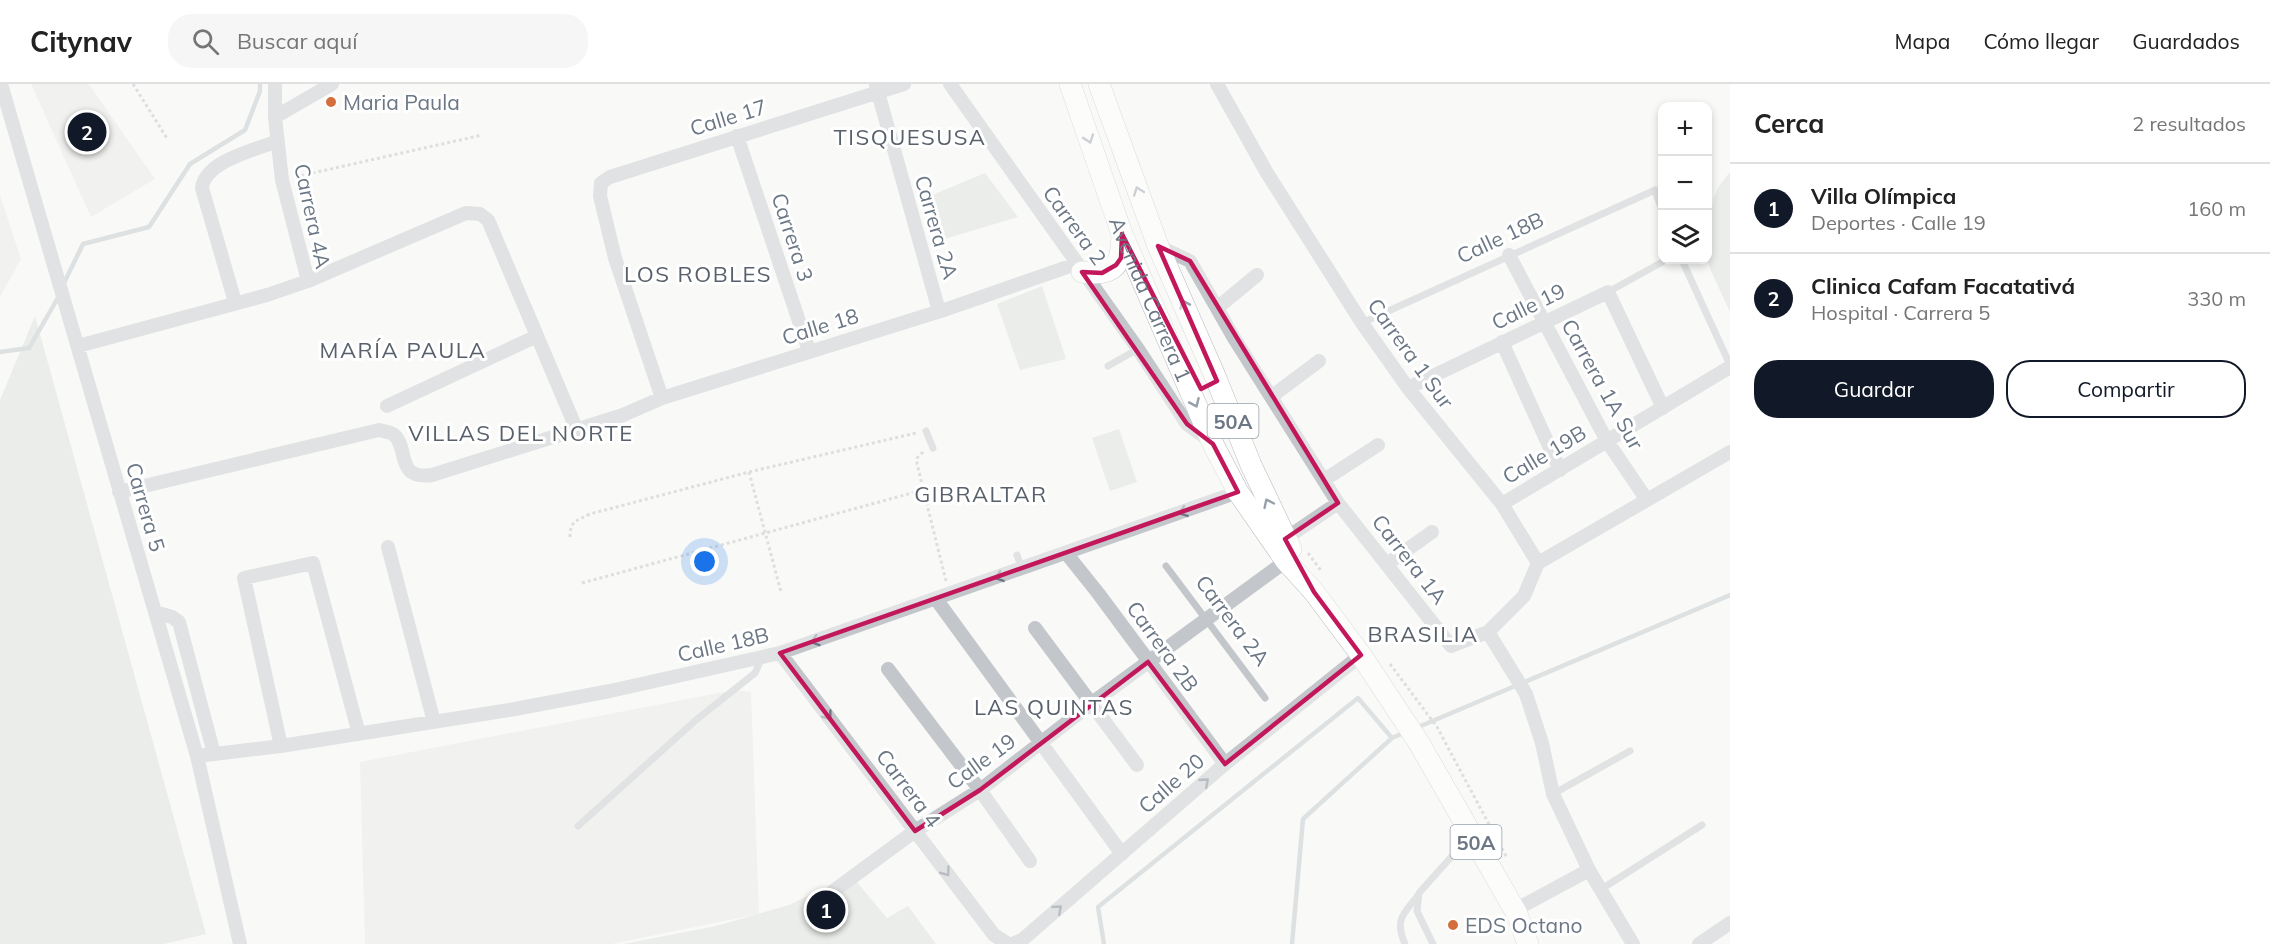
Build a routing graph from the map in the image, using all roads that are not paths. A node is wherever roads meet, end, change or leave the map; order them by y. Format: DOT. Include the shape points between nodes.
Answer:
graph roads {
  1 [pos="1,84"];
  2 [pos="275,84"];
  3 [pos="332,84"];
  4 [pos="904,84"];
  5 [pos="950,84"];
  6 [pos="1070,84"];
  7 [pos="1099,84"];
  8 [pos="1217,84"];
  9 [pos="877,88"];
  10 [pos="275,117"];
  11 [pos="737,135"];
  12 [pos="278,141"];
  13 [pos="1658,199"];
  14 [pos="1122,234"];
  15 [pos="1158,246"];
  16 [pos="1509,255"];
  17 [pos="1659,264"];
  18 [pos="1684,264"];
  19 [pos="1079,268"];
  20 [pos="1257,275"];
  21 [pos="308,281"];
  22 [pos="1608,291"];
  23 [pos="235,302"];
  24 [pos="1154,304"];
  25 [pos="1217,308"];
  26 [pos="939,311"];
  27 [pos="1545,321"];
  28 [pos="1362,323"];
  29 [pos="537,336"];
  30 [pos="1502,342"];
  31 [pos="78,346"];
  32 [pos="1202,346"];
  33 [pos="1138,349"];
  34 [pos="809,351"];
  35 [pos="1319,361"];
  36 [pos="1108,366"];
  37 [pos="1730,366"];
  38 [pos="1408,388"];
  39 [pos="1271,397"];
  40 [pos="662,398"];
  41 [pos="387,406"];
  42 [pos="1663,408"];
  43 [pos="576,428"];
  44 [pos="927,430"];
  45 [pos="1607,441"];
  46 [pos="1213,444"];
  47 [pos="1378,444"];
  48 [pos="933,448"];
  49 [pos="1730,452"];
  50 [pos="1251,465"];
  51 [pos="1560,470"];
  52 [pos="1324,480"];
  53 [pos="119,492"];
  54 [pos="1238,492"];
  55 [pos="1647,500"];
  56 [pos="1338,503"];
  57 [pos="1502,504"];
  58 [pos="1432,532"];
  59 [pos="1289,535"];
  60 [pos="388,546"];
  61 [pos="1066,553"];
  62 [pos="1017,555"];
  63 [pos="1286,561"];
  64 [pos="1538,563"];
  65 [pos="1388,564"];
  66 [pos="1167,566"];
  67 [pos="1022,569"];
  68 [pos="1320,585"];
  69 [pos="936,599"];
  70 [pos="155,612"];
  71 [pos="1207,619"];
  72 [pos="1035,628"];
  73 [pos="1488,632"];
  74 [pos="780,653"];
  75 [pos="1361,655"];
  76 [pos="762,657"];
  77 [pos="1148,662"];
  78 [pos="888,669"];
  79 [pos="1265,698"];
  80 [pos="1092,703"];
  81 [pos="434,722"];
  82 [pos="359,734"];
  83 [pos="1042,743"];
  84 [pos="281,746"];
  85 [pos="1630,752"];
  86 [pos="214,754"];
  87 [pos="197,756"];
  88 [pos="1225,764"];
  89 [pos="1137,765"];
  90 [pos="980,790"];
  91 [pos="1553,794"];
  92 [pos="1702,825"];
  93 [pos="578,826"];
  94 [pos="915,831"];
  95 [pos="1472,834"];
  96 [pos="1122,854"];
  97 [pos="1030,861"];
  98 [pos="1589,870"];
  99 [pos="1600,890"];
  100 [pos="1419,893"];
  101 [pos="813,906"];
  102 [pos="1515,910"];
  103 [pos="1730,923"];
  104 [pos="240,944"];
  105 [pos="1010,944"];
  106 [pos="1405,944"];
  107 [pos="1433,944"];
  108 [pos="1528,944"];
  109 [pos="1633,944"];
  110 [pos="1699,944"];
  1 -- 31 [label="street, Carrera 5"];
  2 -- 10 [label="street, Carrera 4A"];
  3 -- 10 [label="street"];
  4 -- 9 [label="street, Calle 17"];
  5 -- 19 [label="street, Carrera 2"];
  6 -- 14 [label="main road, Avenida Carrera 1 / 50A, one-way"];
  15 -- 7 [label="main road, Avenida Carrera 1 / 50A, one-way"];
  8 -- 28 [label="street, Carrera 1 Sur" via="1267,173"];
  9 -- 11 [label="street, Calle 17"];
  9 -- 26 [label="street, Carrera 2A"];
  10 -- 12 [label="street, Carrera 4A"];
  11 -- 34 [label="street, Carrera 3"];
  11 -- 40 [label="street, Calle 17" via="601,183 600,196 615,258"];
  12 -- 21 [label="street, Carrera 4A" via="282,180"];
  12 -- 23 [label="street" via="216,165 203,179 202,188"];
  13 -- 16 [label="lane, Calle 18B" via="1655,190"];
  14 -- 19 [label="main road" via="1121,258 1116,265 1102,273"];
  14 -- 24 [label="main road, Avenida Carrera 1 / 50A"];
  15 -- 25 [label="street, Carrera 1A" via="1190,261"];
  32 -- 15 [label="main road, Avenida Carrera 1 / 50A, one-way"];
  16 -- 27 [label="street, Carrera 1A Sur"];
  16 -- 28 [label="lane, Calle 18B"];
  17 -- 22 [label="lane, Calle 19"];
  18 -- 37 [label="lane"];
  19 -- 26 [label="street, Calle 18"];
  19 -- 33 [label="street, Carrera 2"];
  20 -- 25 [label="street"];
  21 -- 23 [label="street, Carrera 4A"];
  21 -- 29 [label="street" via="466,213 480,214 488,220"];
  22 -- 27 [label="street, Calle 19"];
  22 -- 42 [label="street"];
  23 -- 31 [label="street, Carrera 4A"];
  24 -- 32 [label="main road" via="1187,359 1197,357"];
  24 -- 46 [label="main road, Avenida Carrera 1 / 50A, one-way"];
  25 -- 39 [label="street, Carrera 1A"];
  26 -- 34 [label="street, Calle 18"];
  27 -- 30 [label="street, Calle 19"];
  27 -- 45 [label="street, Carrera 1A Sur"];
  28 -- 38 [label="street, Carrera 1 Sur"];
  29 -- 41 [label="street"];
  29 -- 43 [label="street"];
  30 -- 38 [label="street, Calle 19"];
  30 -- 51 [label="street"];
  31 -- 53 [label="street, Carrera 5"];
  32 -- 50 [label="main road, Avenida Carrera 1 / 50A"];
  33 -- 36 [label="lane"];
  33 -- 46 [label="street, Carrera 2" via="1187,424"];
  34 -- 40 [label="street, Calle 18"];
  35 -- 39 [label="street"];
  37 -- 42 [label="street, Calle 19B"];
  38 -- 57 [label="street, Carrera 1 Sur"];
  39 -- 52 [label="street, Carrera 1A"];
  40 -- 43 [label="street, Calle 18" via="623,415"];
  42 -- 45 [label="street, Calle 19B"];
  43 -- 53 [label="street, Calle 18" via="422,477 408,469 392,433 379,430"];
  44 -- 48 [label="lane"];
  45 -- 51 [label="street, Calle 19B"];
  45 -- 55 [label="street, Carrera 1A Sur"];
  46 -- 50 [label="main road"];
  46 -- 54 [label="main road, Avenida Carrera 1 / 50A"];
  47 -- 52 [label="street"];
  49 -- 55 [label="street"];
  59 -- 50 [label="main road, Avenida Carrera 1 / 50A, one-way"];
  51 -- 57 [label="street, Calle 19B"];
  52 -- 56 [label="street, Carrera 1A"];
  53 -- 70 [label="street, Carrera 5"];
  54 -- 61 [label="street, Calle 18B, one-way"];
  54 -- 63 [label="main road, Avenida Carrera 1 / 50A"];
  55 -- 64 [label="street"];
  56 -- 59 [label="street"];
  56 -- 65 [label="street, Carrera 1A"];
  57 -- 64 [label="street, Carrera 1 Sur"];
  58 -- 65 [label="street"];
  59 -- 68 [label="main road, Avenida Carrera 1 / 50A"];
  60 -- 81 [label="street"];
  61 -- 67 [label="street, Calle 18B"];
  61 -- 77 [label="street, Carrera 2B"];
  62 -- 67 [label="lane"];
  63 -- 68 [label="main road, Avenida Carrera 1 / 50A"];
  63 -- 71 [label="street, Calle 19"];
  64 -- 73 [label="street" via="1524,596"];
  65 -- 73 [label="street, Carrera 1A" via="1451,646"];
  66 -- 71 [label="lane, Carrera 2A"];
  67 -- 69 [label="street, Calle 18B, one-way"];
  68 -- 75 [label="main road, Avenida Carrera 1 / 50A"];
  69 -- 74 [label="street, Calle 18B, one-way"];
  69 -- 83 [label="street"];
  70 -- 86 [label="street" via="179,622"];
  70 -- 87 [label="street, Carrera 5"];
  71 -- 77 [label="street, Calle 19"];
  71 -- 79 [label="lane, Carrera 2A"];
  72 -- 80 [label="street"];
  73 -- 91 [label="street" via="1526,694"];
  74 -- 76 [label="street, Calle 18B"];
  74 -- 94 [label="street, Carrera 4, one-way"];
  75 -- 88 [label="street, Calle 20"];
  75 -- 95 [label="main road, Avenida Carrera 1 / 50A"];
  76 -- 81 [label="street, Calle 18B"];
  76 -- 93 [label="lane" via="755,673 696,720"];
  77 -- 80 [label="street, Calle 19"];
  77 -- 88 [label="street, Carrera 2B"];
  78 -- 90 [label="street"];
  80 -- 83 [label="street, Calle 19"];
  80 -- 89 [label="street"];
  81 -- 82 [label="street, Calle 18B"];
  82 -- 84 [label="street, Calle 18B"];
  82 -- 84 [label="street" via="313,563 244,578"];
  83 -- 90 [label="street, Calle 19"];
  83 -- 96 [label="street"];
  84 -- 86 [label="street, Calle 18B"];
  85 -- 91 [label="lane"];
  86 -- 87 [label="street, Calle 18B"];
  87 -- 104 [label="street, Carrera 5"];
  96 -- 88 [label="street, Calle 20, one-way"];
  90 -- 94 [label="street, Calle 19"];
  90 -- 97 [label="street"];
  91 -- 98 [label="street"];
  92 -- 99 [label="lane"];
  94 -- 101 [label="street, Calle 19"];
  94 -- 105 [label="street, Carrera 4, one-way" via="994,935"];
  95 -- 100 [label="lane"];
  95 -- 102 [label="main road, Avenida Carrera 1 / 50A"];
  105 -- 96 [label="street, Calle 20, one-way" via="1022,940"];
  98 -- 99 [label="street"];
  98 -- 102 [label="street"];
  99 -- 109 [label="street"];
  100 -- 106 [label="lane" via="1400,919"];
  100 -- 107 [label="lane" via="1418,911"];
  102 -- 108 [label="main road, Avenida Carrera 1 / 50A"];
  103 -- 110 [label="street"];
}
